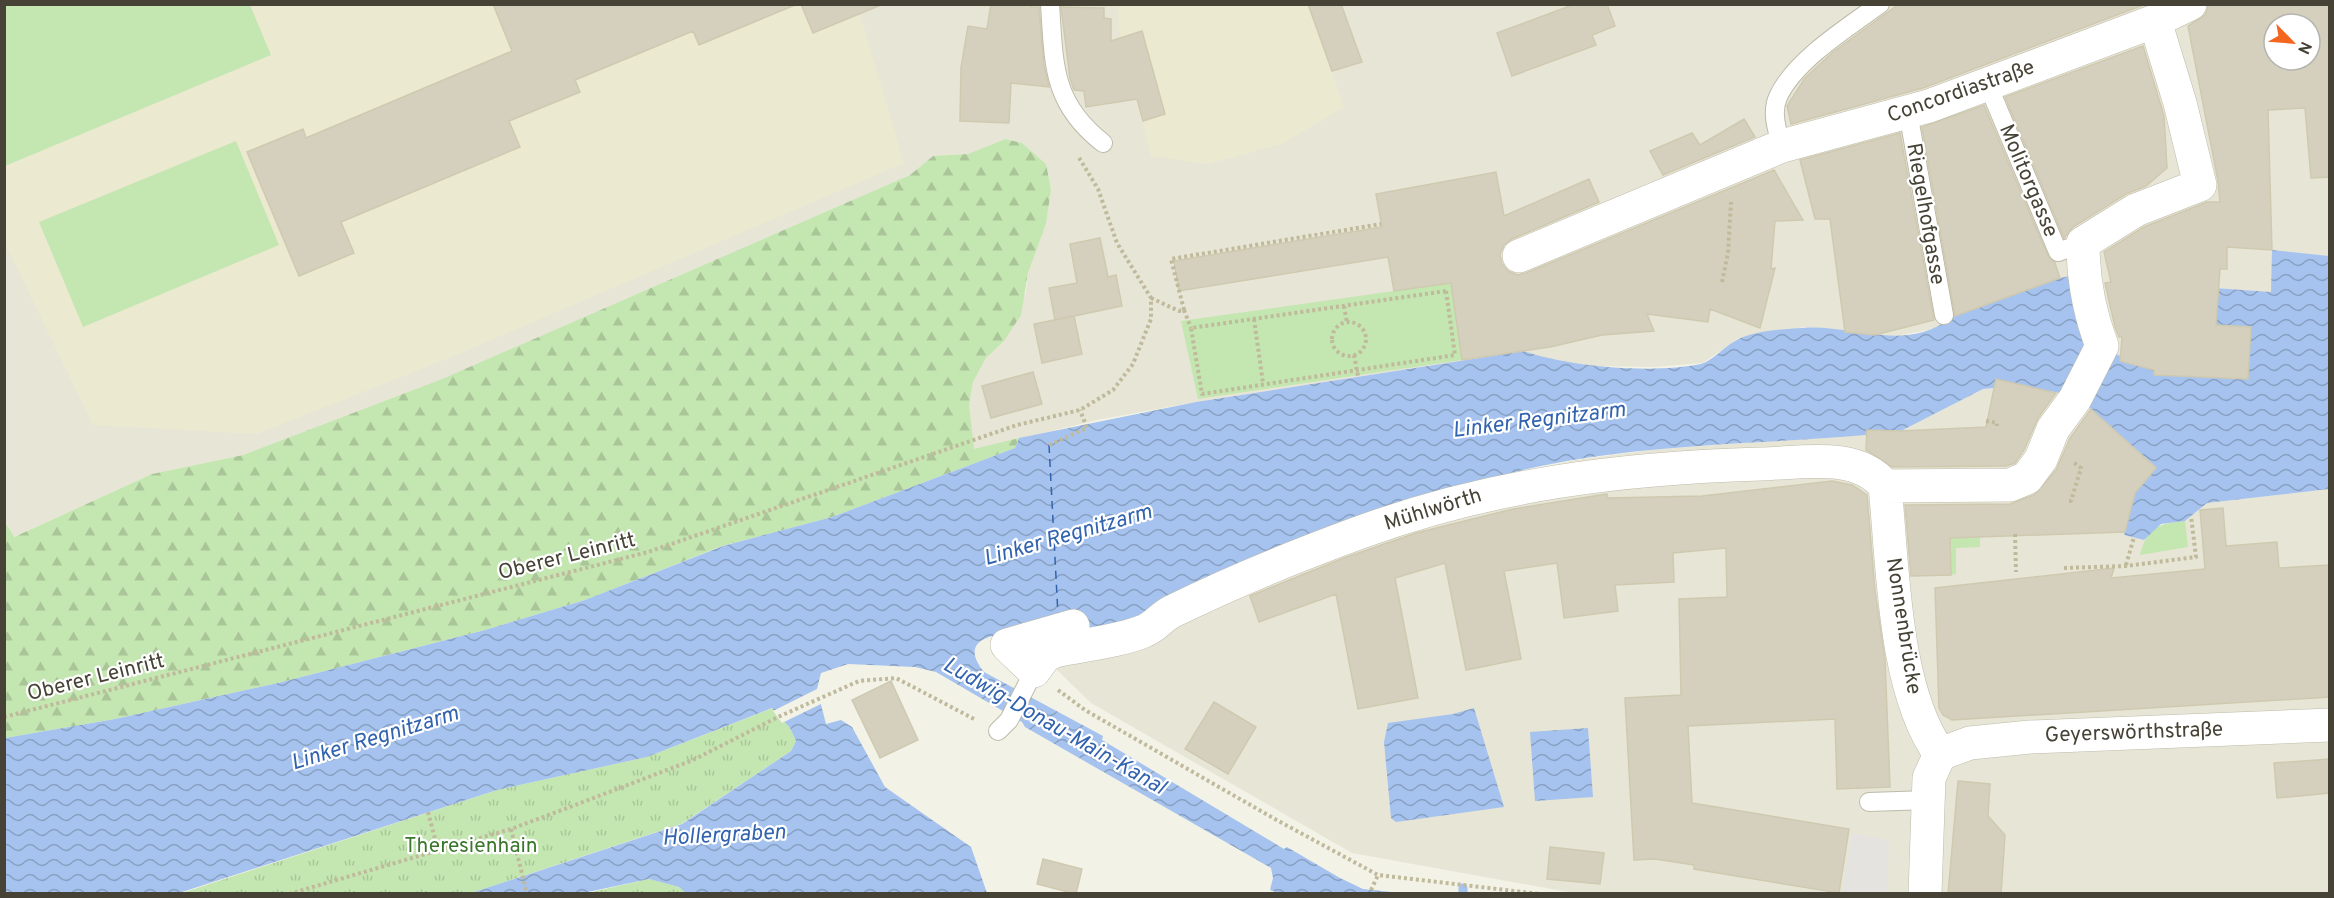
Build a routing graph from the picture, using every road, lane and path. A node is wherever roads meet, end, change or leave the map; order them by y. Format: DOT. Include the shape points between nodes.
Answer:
graph roads {
  1 [pos="1050,4"];
  2 [pos="1880,4"];
  3 [pos="2190,4"];
  4 [pos="2155,21"];
  5 [pos="1988,85"];
  6 [pos="1908,112"];
  7 [pos="1103,143"];
  8 [pos="1782,146"];
  9 [pos="1074,150"];
  10 [pos="1729,168"];
  11 [pos="1381,224"];
  12 [pos="1519,256"];
  13 [pos="2083,258"];
  14 [pos="1722,282"];
  15 [pos="1151,298"];
  16 [pos="1344,306"];
  17 [pos="1184,310"];
  18 [pos="1944,315"];
  19 [pos="1254,319"];
  20 [pos="1347,323"];
  21 [pos="1191,328"];
  22 [pos="1354,355"];
  23 [pos="1357,370"];
  24 [pos="1358,376"];
  25 [pos="1263,383"];
  26 [pos="1080,410"];
  27 [pos="1986,421"];
  28 [pos="1997,426"];
  29 [pos="1049,445"];
  30 [pos="1875,477"];
  31 [pos="2192,516"];
  32 [pos="2015,534"];
  33 [pos="2134,537"];
  34 [pos="2126,566"];
  35 [pos="2064,568"];
  36 [pos="2016,572"];
  37 [pos="1073,626"];
  38 [pos="1030,681"];
  39 [pos="4,717"];
  40 [pos="2330,725"];
  41 [pos="1003,726"];
  42 [pos="1940,754"];
  43 [pos="1928,800"];
  44 [pos="1869,802"];
  45 [pos="428,812"];
  46 [pos="511,829"];
  47 [pos="438,850"];
  48 [pos="1378,875"];
  49 [pos="1371,890"];
  50 [pos="1534,893"];
  51 [pos="289,894"];
  52 [pos="527,894"];
  53 [pos="1540,894"];
  54 [pos="1925,894"];
  1 -- 7 [label="lane" via="1057,79 1072,114"];
  2 -- 8 [label="lane" via="1793,73 1777,98 1775,125"];
  3 -- 4 [label="street, Concordiastraße"];
  4 -- 5 [label="street, Concordiastraße"];
  4 -- 13 [label="street" via="2200,185 2136,210"];
  5 -- 6 [label="street, Concordiastraße"];
  5 -- 13 [label="lane, Molitorgasse" via="2058,252"];
  6 -- 8 [label="street, Concordiastraße"];
  6 -- 18 [label="lane, Riegelhofgasse"];
  8 -- 10 [label="street, Concordiastraße"];
  9 -- 15 [label="path" via="1098,189 1117,243"];
  10 -- 12 [label="street, Concordiastraße"];
  10 -- 14 [label="path" via="1732,219"];
  11 -- 17 [label="path" via="1171,259"];
  13 -- 30 [label="street, Mühlwörth" via="2096,331 2074,399 2053,429 2041,459 2020,482"];
  15 -- 17 [label="path"];
  15 -- 26 [label="path, Oberer Leinritt" via="1150,319 1133,364 1120,383"];
  16 -- 19 [label="path"];
  16 -- 20 [label="path"];
  16 -- 23 [label="path" via="1446,291 1455,356"];
  17 -- 21 [label="path"];
  19 -- 21 [label="path"];
  19 -- 25 [label="path"];
  20 -- 22 [label="path" via="1361,328 1366,338 1363,349"];
  20 -- 22 [label="path" via="1337,327 1332,342 1343,355"];
  21 -- 25 [label="path" via="1202,394"];
  22 -- 23 [label="path"];
  23 -- 24 [label="path"];
  23 -- 25 [label="path"];
  26 -- 29 [label="path" via="1087,428"];
  26 -- 39 [label="path, Oberer Leinritt" via="1017,425 648,552"];
  27 -- 28 [label="path"];
  30 -- 38 [label="street, Mühlwörth" via="1834,462 1726,465 1604,474 1510,488 1363,531 1314,550 1170,612 1143,632 1055,651 1045,656"];
  30 -- 42 [label="street, Nonnenbrücke" via="1902,646 1917,712 1925,734"];
  31 -- 34 [label="path" via="2196,557"];
  32 -- 36 [label="path"];
  33 -- 34 [label="path"];
  34 -- 35 [label="path"];
  37 -- 38 [label="street" via="1007,645"];
  38 -- 41 [label="lane, Mühlwörth"];
  38 -- 48 [label="path"];
  40 -- 42 [label="street, Geyerswörthstraße" via="2030,737 1970,743"];
  41 -- 46 [label="path" via="896,678 859,681 693,760"];
  42 -- 43 [label="street" via="1929,778"];
  43 -- 44 [label="lane"];
  43 -- 54 [label="street"];
  45 -- 47 [label="path"];
  46 -- 47 [label="path"];
  46 -- 52 [label="path"];
  47 -- 51 [label="path"];
  48 -- 49 [label="path"];
  48 -- 50 [label="path"];
  50 -- 53 [label="path"];
}
